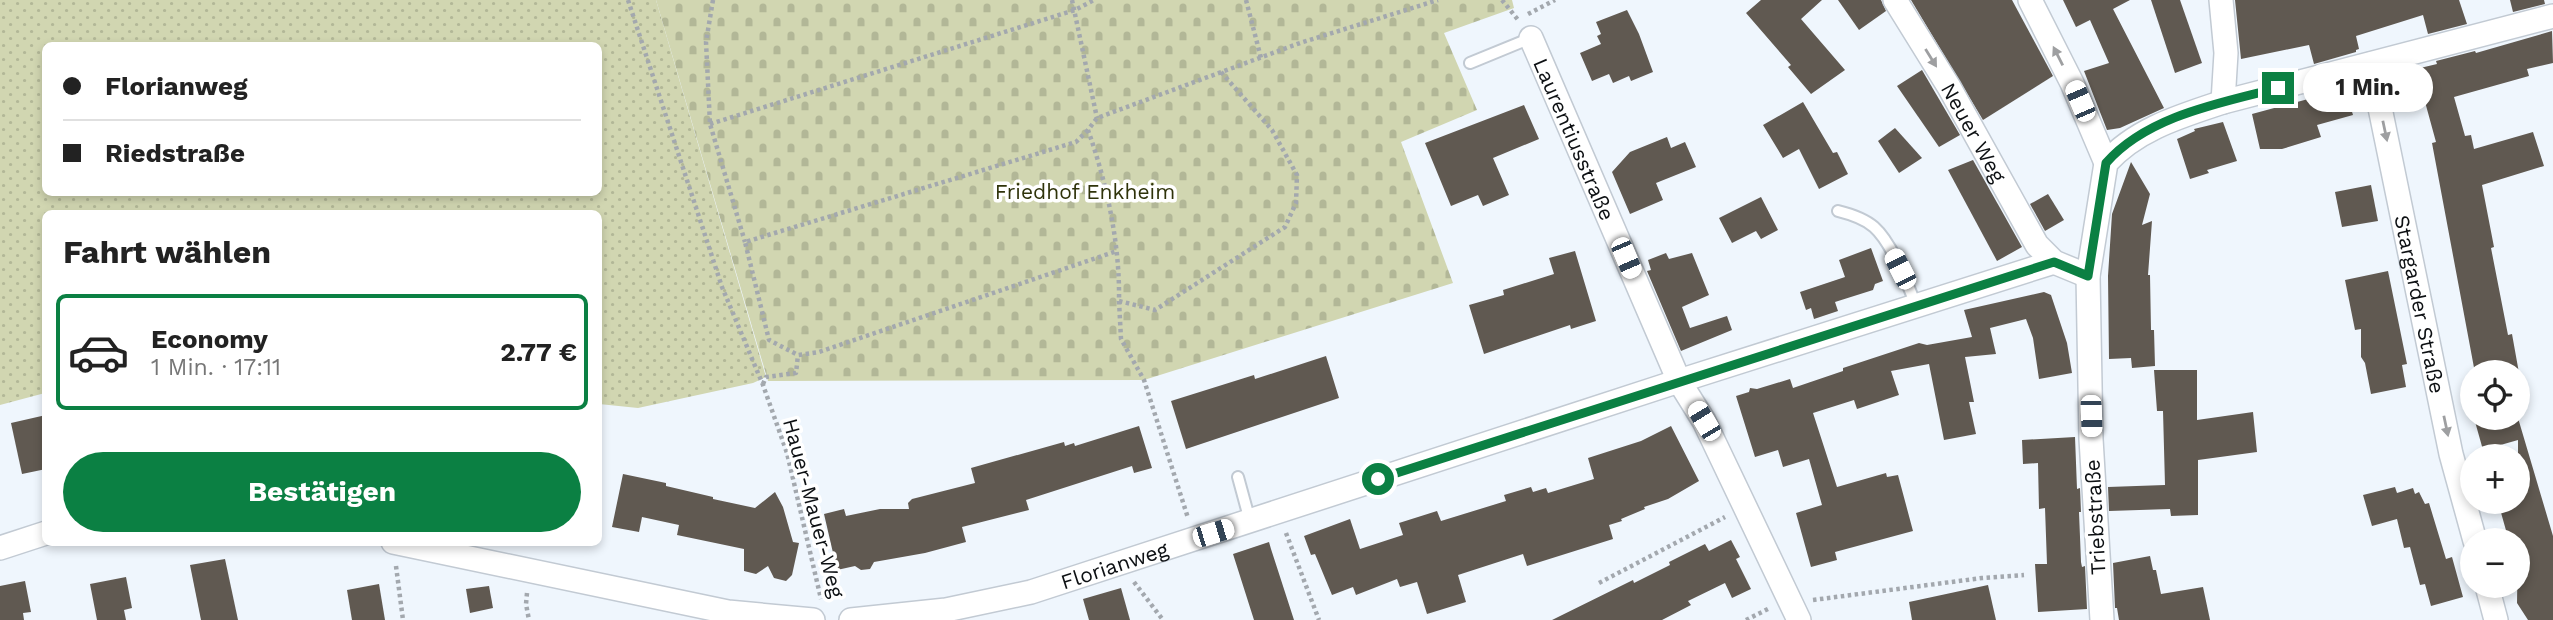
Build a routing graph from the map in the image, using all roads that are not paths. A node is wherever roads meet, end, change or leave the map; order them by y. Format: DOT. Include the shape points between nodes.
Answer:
graph roads {
  1 [pos="1895,0"];
  2 [pos="2030,0"];
  3 [pos="2221,0"];
  4 [pos="2553,16"];
  5 [pos="1524,29"];
  6 [pos="1470,63"];
  7 [pos="2371,64"];
  8 [pos="2223,102"];
  9 [pos="2106,163"];
  10 [pos="1838,211"];
  11 [pos="2054,262"];
  12 [pos="2088,276"];
  13 [pos="1916,306"];
  14 [pos="1679,381"];
  15 [pos="1238,477"];
  16 [pos="1250,521"];
  17 [pos="2471,528"];
  18 [pos="42,534"];
  19 [pos="411,546"];
  20 [pos="0,548"];
  21 [pos="2490,598"];
  22 [pos="1795,611"];
  23 [pos="819,615"];
  24 [pos="851,620"];
  25 [pos="2102,620"];
  26 [pos="2496,620"];
  1 -- 11 [label="street, Neuer Weg, one-way" via="2037,245"];
  9 -- 2 [label="street, one-way"];
  3 -- 8 [label="street" via="2226,53"];
  4 -- 7 [label="street"];
  5 -- 6 [label="lane"];
  5 -- 14 [label="street, Laurentiusstraße"];
  7 -- 8 [label="street"];
  7 -- 17 [label="street, Stargarder Straße, one-way" via="2451,454"];
  8 -- 9 [label="street" via="2139,135"];
  9 -- 12 [label="street, Triebstraße"];
  10 -- 13 [label="lane" via="1874,227"];
  11 -- 12 [label="street"];
  11 -- 13 [label="street, Florianweg"];
  12 -- 25 [label="street, Triebstraße" via="2091,439"];
  13 -- 14 [label="street, Florianweg"];
  14 -- 16 [label="street, Florianweg"];
  14 -- 22 [label="street, Laurentiusstraße" via="1704,421"];
  15 -- 16 [label="lane"];
  16 -- 24 [label="street, Florianweg" via="995,601 946,611"];
  18 -- 20 [label="street"];
  19 -- 23 [label="street" via="728,612"];
  21 -- 26 [label="street"];
}
